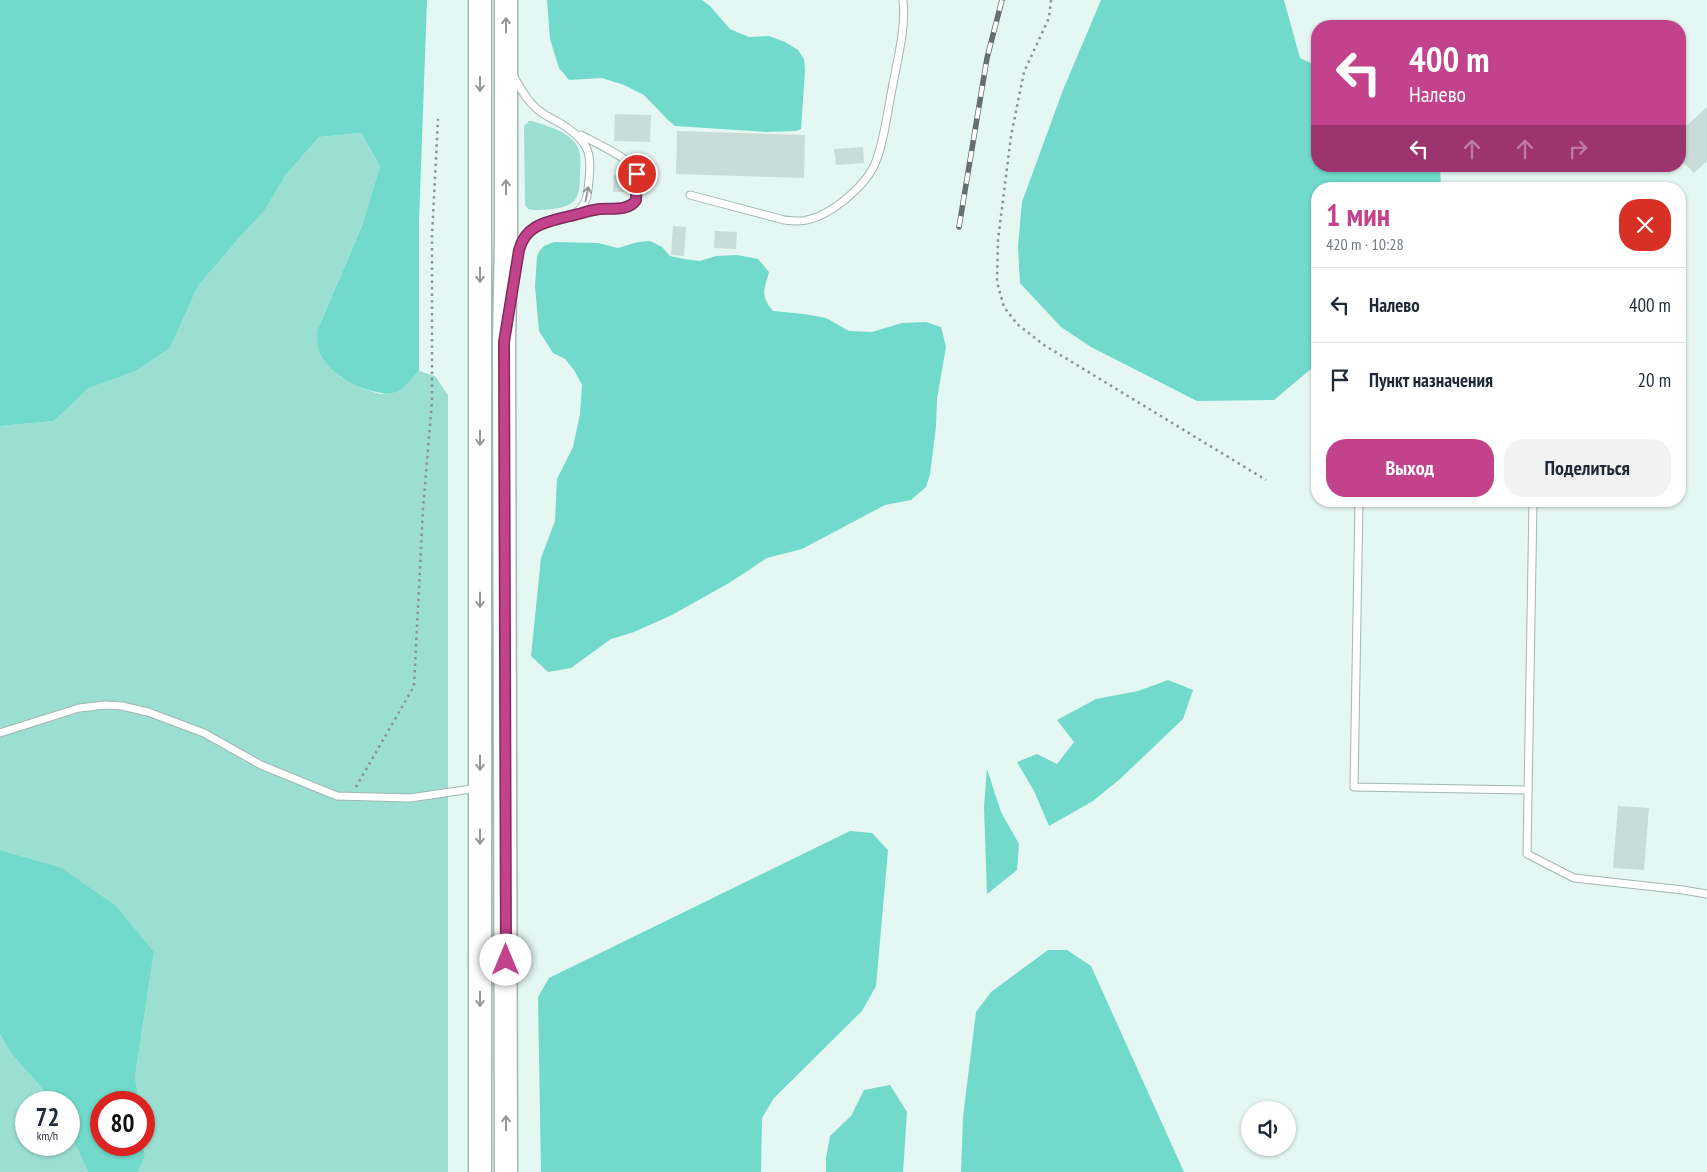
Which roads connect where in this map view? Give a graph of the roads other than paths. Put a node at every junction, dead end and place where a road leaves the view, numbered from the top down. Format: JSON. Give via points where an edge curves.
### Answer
{"nodes":[{"id":1,"x":480,"y":0,"type":"edge"},
{"id":2,"x":506,"y":0,"type":"edge"},
{"id":3,"x":904,"y":0,"type":"edge"},
{"id":4,"x":506,"y":64,"type":"junction"},
{"id":5,"x":575,"y":132,"type":"junction"},
{"id":6,"x":690,"y":195,"type":"dead end"},
{"id":7,"x":572,"y":216,"type":"junction"},
{"id":8,"x":515,"y":277,"type":"dead end"},
{"id":9,"x":513,"y":286,"type":"dead end"},
{"id":10,"x":504,"y":342,"type":"junction"},
{"id":11,"x":1359,"y":507,"type":"edge"},
{"id":12,"x":1533,"y":507,"type":"edge"},
{"id":13,"x":0,"y":733,"type":"edge"},
{"id":14,"x":480,"y":788,"type":"junction"},
{"id":15,"x":1528,"y":790,"type":"junction"},
{"id":16,"x":1707,"y":894,"type":"edge"},
{"id":17,"x":480,"y":1172,"type":"edge"},
{"id":18,"x":506,"y":1172,"type":"edge"}],
"edges":[{"from":1,"to":14,"type":"highway","one_way":true},
{"from":4,"to":2,"type":"highway","one_way":true},
{"from":3,"to":6,"type":"lane","via":[[900,46],[879,153],[868,176],[855,191],[832,210],[797,221]]},
{"from":4,"to":5,"type":"lane","via":[[535,107]]},
{"from":10,"to":4,"type":"highway","one_way":true},
{"from":7,"to":5,"type":"lane","one_way":true,"via":[[587,199],[590,164],[590,154]]},
{"from":5,"to":7,"type":"lane","via":[[623,159],[637,174],[636,200],[630,207],[592,210]]},
{"from":7,"to":8,"type":"lane","via":[[542,223],[530,230],[520,245]]},
{"from":9,"to":10,"type":"lane"},
{"from":18,"to":10,"type":"highway","one_way":true},
{"from":11,"to":15,"type":"lane","via":[[1354,787]]},
{"from":12,"to":15,"type":"lane"},
{"from":13,"to":14,"type":"lane","via":[[78,708],[122,706],[204,733],[261,765],[337,796],[410,798]]},
{"from":14,"to":17,"type":"highway","one_way":true},
{"from":15,"to":16,"type":"lane","via":[[1527,854],[1574,878]]}]}
